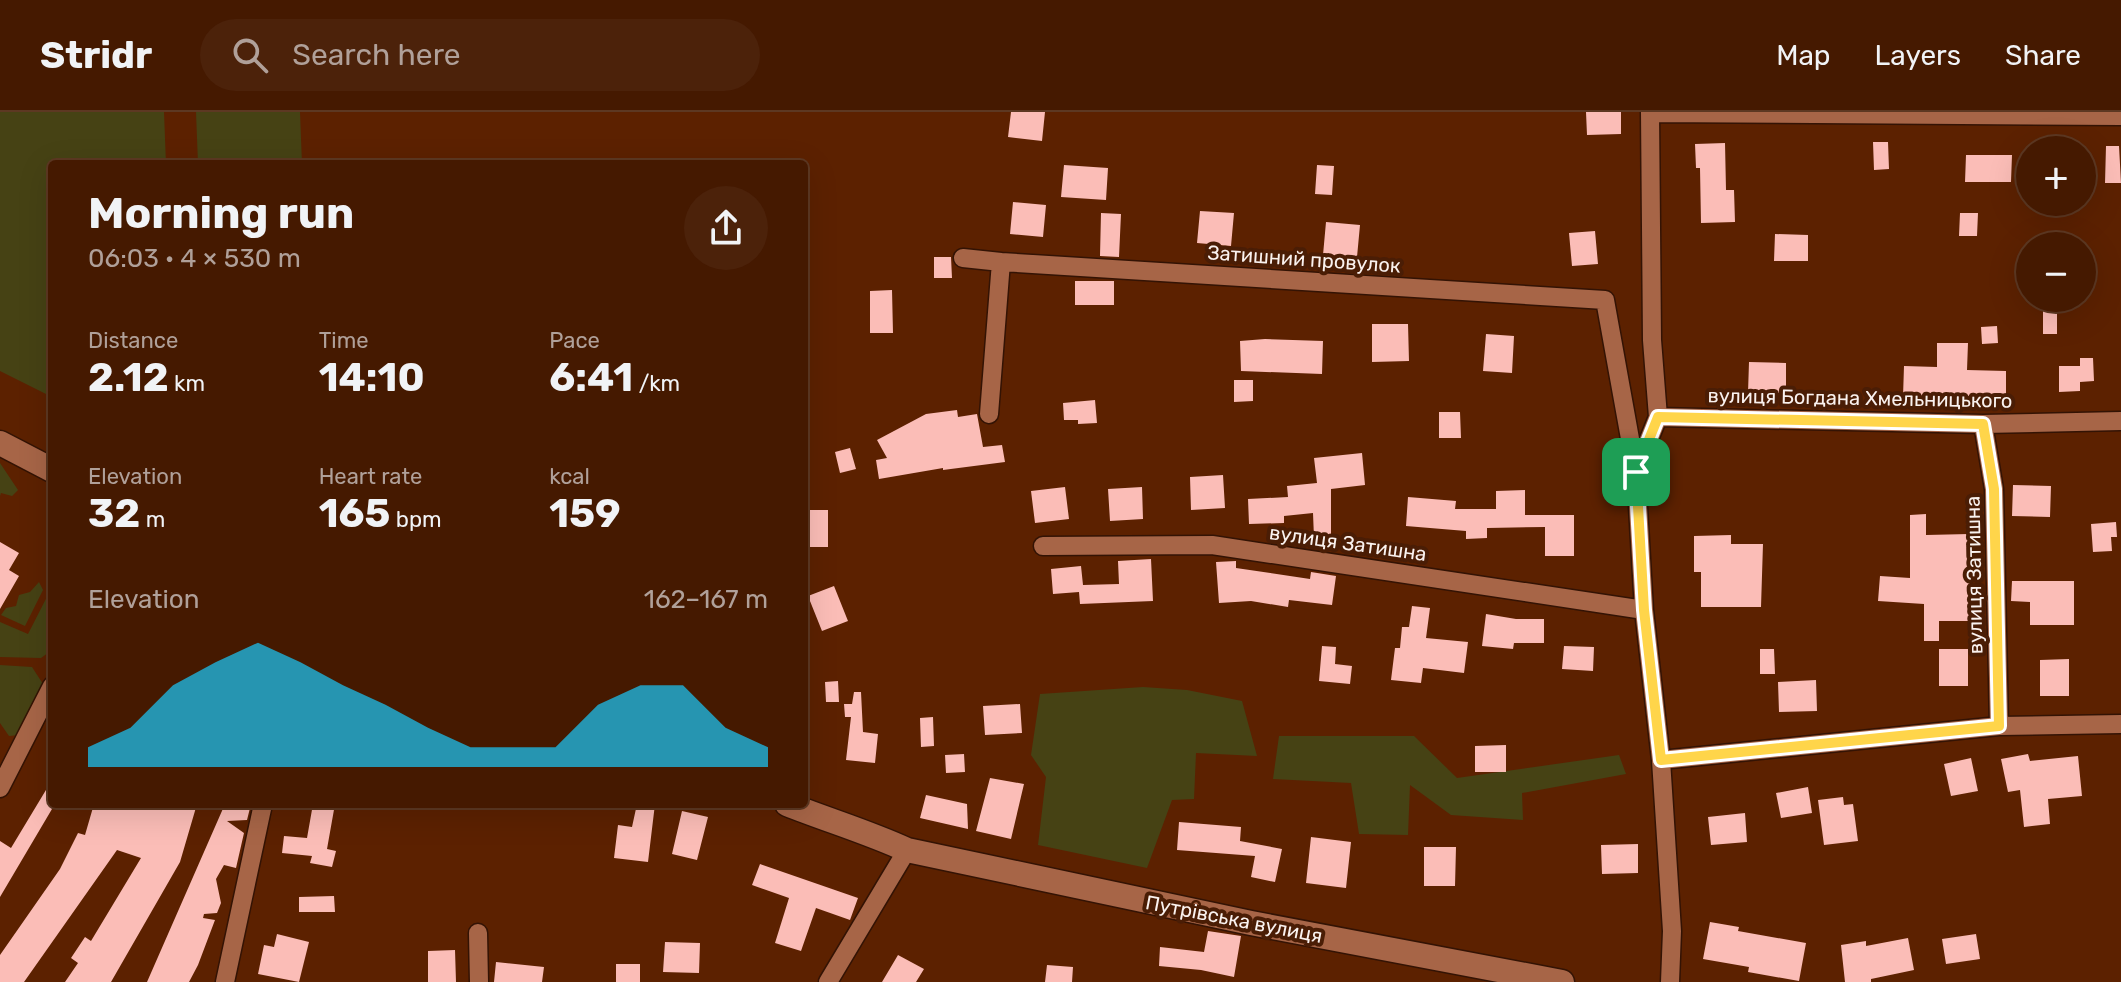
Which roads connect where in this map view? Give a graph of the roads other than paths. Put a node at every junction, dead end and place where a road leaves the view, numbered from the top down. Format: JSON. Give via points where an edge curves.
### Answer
{"nodes":[{"id":1,"x":1650,"y":112,"type":"edge"},
{"id":2,"x":2121,"y":116,"type":"edge"},
{"id":3,"x":963,"y":258,"type":"dead end"},
{"id":4,"x":1001,"y":262,"type":"junction"},
{"id":5,"x":989,"y":414,"type":"dead end"},
{"id":6,"x":1658,"y":417,"type":"junction"},
{"id":7,"x":2121,"y":421,"type":"edge"},
{"id":8,"x":1983,"y":424,"type":"junction"},
{"id":9,"x":0,"y":443,"type":"edge"},
{"id":10,"x":48,"y":468,"type":"edge"},
{"id":11,"x":1636,"y":472,"type":"junction"},
{"id":12,"x":1043,"y":546,"type":"dead end"},
{"id":13,"x":1644,"y":610,"type":"junction"},
{"id":14,"x":48,"y":694,"type":"edge"},
{"id":15,"x":2121,"y":724,"type":"edge"},
{"id":16,"x":1999,"y":726,"type":"junction"},
{"id":17,"x":1661,"y":760,"type":"junction"},
{"id":18,"x":0,"y":788,"type":"edge"},
{"id":19,"x":262,"y":808,"type":"edge"},
{"id":20,"x":797,"y":808,"type":"edge"},
{"id":21,"x":907,"y":850,"type":"junction"},
{"id":22,"x":478,"y":933,"type":"dead end"},
{"id":23,"x":225,"y":982,"type":"edge"},
{"id":24,"x":479,"y":982,"type":"edge"},
{"id":25,"x":828,"y":982,"type":"edge"},
{"id":26,"x":1562,"y":982,"type":"edge"},
{"id":27,"x":1670,"y":982,"type":"edge"}],
"edges":[{"from":1,"to":2,"type":"street"},
{"from":1,"to":6,"type":"street"},
{"from":3,"to":4,"type":"street","name":"Затишний провулок"},
{"from":4,"to":5,"type":"street"},
{"from":4,"to":11,"type":"street","name":"Затишний провулок","via":[[1605,300]]},
{"from":6,"to":8,"type":"street","name":"вулиця Богдана Хмельницького"},
{"from":6,"to":11,"type":"street"},
{"from":7,"to":8,"type":"street","name":"вулиця Богдана Хмельницького"},
{"from":8,"to":16,"type":"street","name":"вулиця Затишна","via":[[1994,489]]},
{"from":9,"to":10,"type":"main road"},
{"from":11,"to":13,"type":"street"},
{"from":12,"to":13,"type":"street","name":"вулиця Затишна","via":[[1212,545]]},
{"from":13,"to":17,"type":"street"},
{"from":14,"to":18,"type":"street"},
{"from":15,"to":16,"type":"street"},
{"from":16,"to":17,"type":"street"},
{"from":17,"to":27,"type":"street","via":[[1672,931]]},
{"from":19,"to":23,"type":"street"},
{"from":20,"to":21,"type":"main road","name":"Путрівська вулиця"},
{"from":21,"to":25,"type":"street"},
{"from":21,"to":26,"type":"main road","name":"Путрівська вулиця"},
{"from":22,"to":24,"type":"street"}]}
